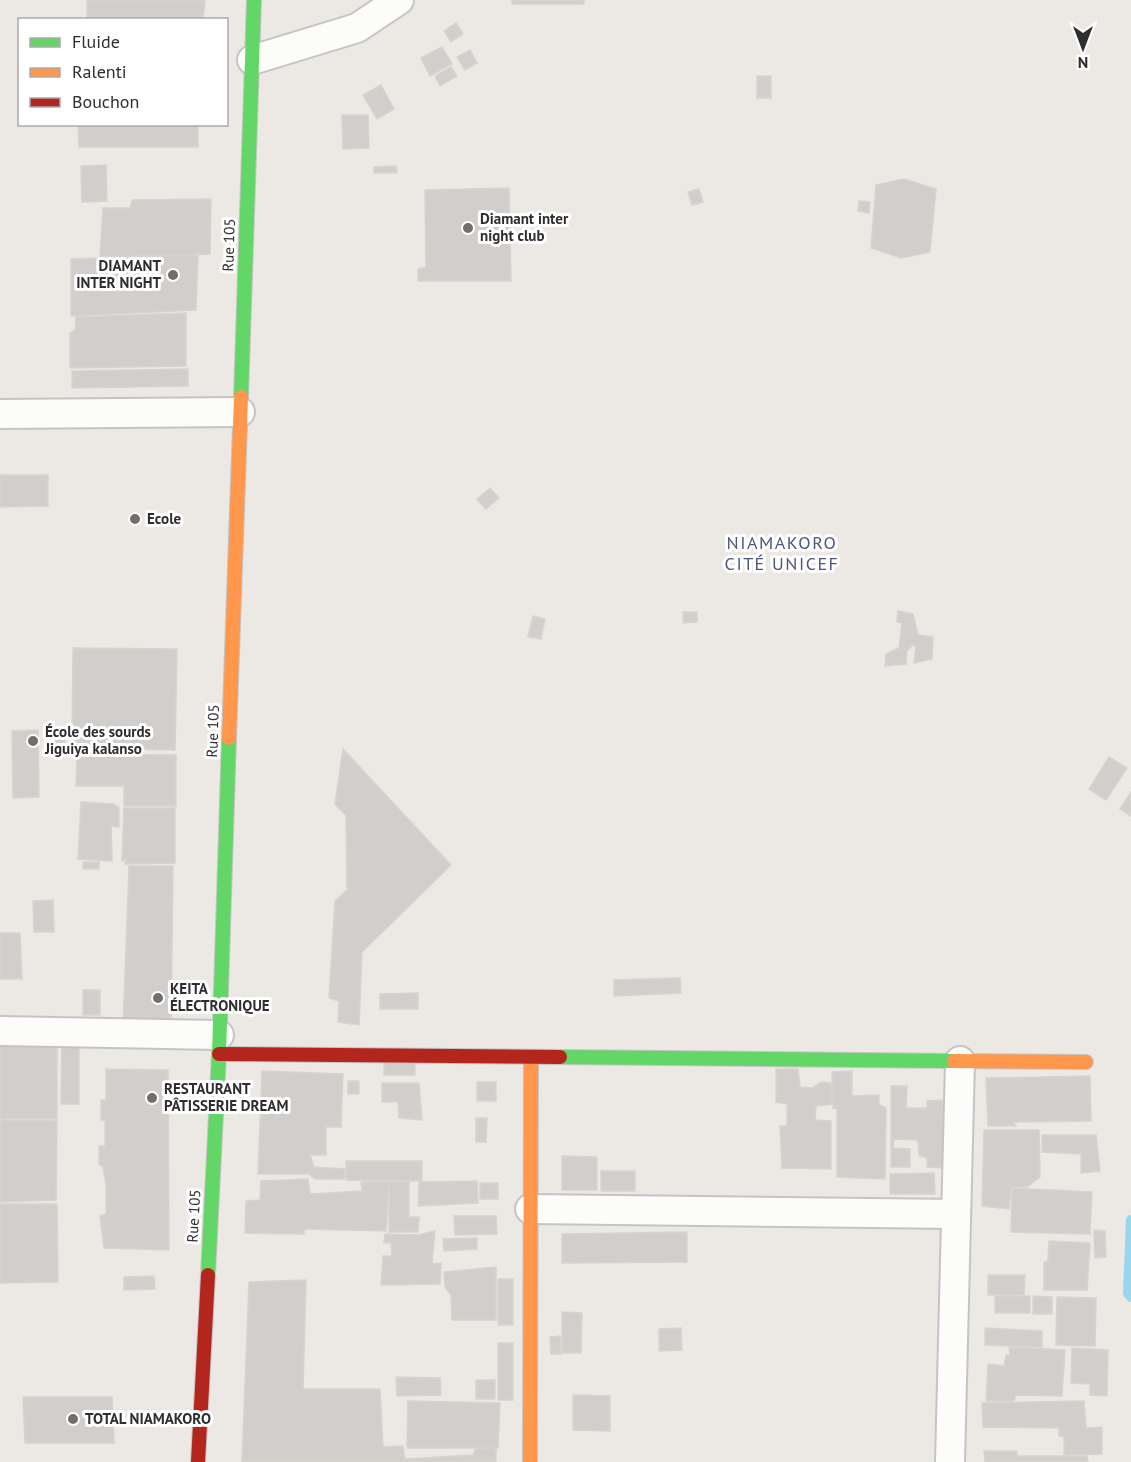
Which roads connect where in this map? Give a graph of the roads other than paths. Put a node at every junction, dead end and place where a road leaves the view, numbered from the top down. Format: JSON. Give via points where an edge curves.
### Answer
{"nodes":[{"id":1,"x":254,"y":0,"type":"edge"},
{"id":2,"x":399,"y":0,"type":"edge"},
{"id":3,"x":252,"y":60,"type":"junction"},
{"id":4,"x":240,"y":412,"type":"junction"},
{"id":5,"x":0,"y":414,"type":"edge"},
{"id":6,"x":0,"y":1031,"type":"edge"},
{"id":7,"x":219,"y":1044,"type":"junction"},
{"id":8,"x":531,"y":1057,"type":"junction"},
{"id":9,"x":960,"y":1061,"type":"junction"},
{"id":10,"x":1086,"y":1062,"type":"dead end"},
{"id":11,"x":530,"y":1209,"type":"junction"},
{"id":12,"x":956,"y":1214,"type":"junction"},
{"id":13,"x":198,"y":1462,"type":"edge"},
{"id":14,"x":530,"y":1462,"type":"edge"},
{"id":15,"x":950,"y":1462,"type":"edge"}],
"edges":[{"from":1,"to":3,"type":"street","name":"Rue 105"},
{"from":2,"to":3,"type":"street","via":[[357,28]]},
{"from":3,"to":4,"type":"street","name":"Rue 105"},
{"from":4,"to":5,"type":"street"},
{"from":4,"to":7,"type":"street","name":"Rue 105"},
{"from":6,"to":7,"type":"street"},
{"from":7,"to":8,"type":"street"},
{"from":7,"to":13,"type":"street","name":"Rue 105"},
{"from":8,"to":9,"type":"street"},
{"from":8,"to":11,"type":"street"},
{"from":9,"to":10,"type":"street"},
{"from":9,"to":12,"type":"street"},
{"from":11,"to":12,"type":"street"},
{"from":11,"to":14,"type":"street"},
{"from":12,"to":15,"type":"street"}]}
